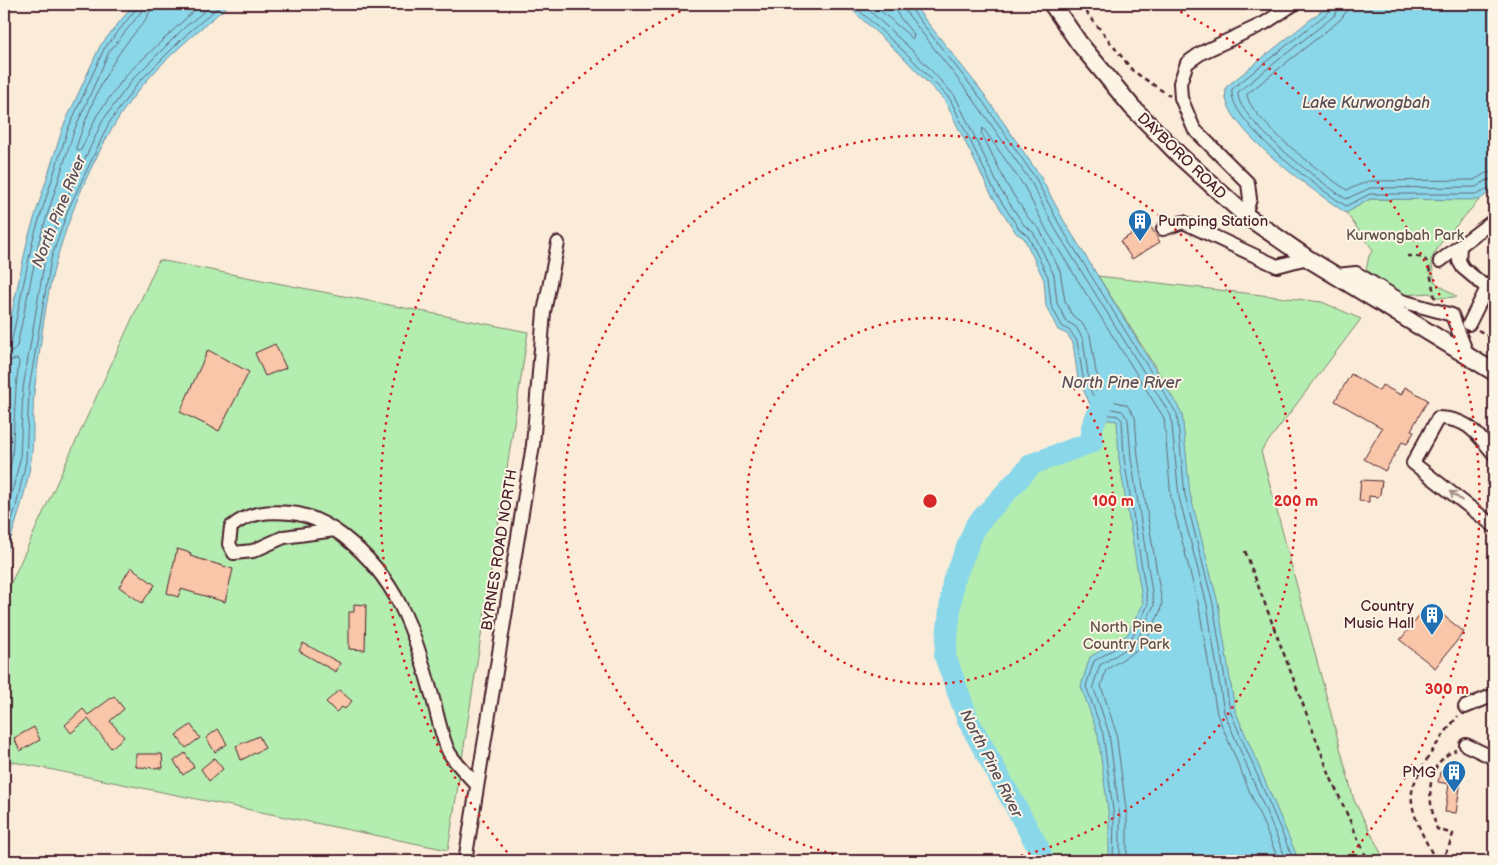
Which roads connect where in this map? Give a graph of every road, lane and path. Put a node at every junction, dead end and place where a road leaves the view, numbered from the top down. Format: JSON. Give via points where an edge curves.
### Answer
{"nodes":[{"id":1,"x":1052,"y":4,"type":"edge"},
{"id":2,"x":1080,"y":4,"type":"edge"},
{"id":3,"x":1294,"y":4,"type":"edge"},
{"id":4,"x":1181,"y":98,"type":"junction"},
{"id":5,"x":1245,"y":215,"type":"junction"},
{"id":6,"x":1494,"y":220,"type":"edge"},
{"id":7,"x":1163,"y":229,"type":"dead end"},
{"id":8,"x":558,"y":243,"type":"dead end"},
{"id":9,"x":1460,"y":246,"type":"junction"},
{"id":10,"x":1407,"y":256,"type":"dead end"},
{"id":11,"x":1307,"y":258,"type":"junction"},
{"id":12,"x":1440,"y":261,"type":"dead end"},
{"id":13,"x":1336,"y":276,"type":"junction"},
{"id":14,"x":1491,"y":284,"type":"edge"},
{"id":15,"x":1433,"y":310,"type":"junction"},
{"id":16,"x":1468,"y":324,"type":"joint"},
{"id":17,"x":1494,"y":339,"type":"edge"},
{"id":18,"x":1468,"y":356,"type":"junction"},
{"id":19,"x":1494,"y":372,"type":"edge"},
{"id":20,"x":1494,"y":454,"type":"edge"},
{"id":21,"x":1494,"y":526,"type":"edge"},
{"id":22,"x":335,"y":530,"type":"junction"},
{"id":23,"x":1245,"y":551,"type":"dead end"},
{"id":24,"x":1494,"y":695,"type":"edge"},
{"id":25,"x":1465,"y":707,"type":"joint"},
{"id":26,"x":1466,"y":746,"type":"joint"},
{"id":27,"x":1494,"y":758,"type":"edge"},
{"id":28,"x":477,"y":786,"type":"junction"},
{"id":29,"x":465,"y":861,"type":"edge"},
{"id":30,"x":1368,"y":861,"type":"edge"},
{"id":31,"x":1437,"y":861,"type":"edge"}],
"edges":[{"from":1,"to":5,"type":"main road","name":"DAYBORO ROAD","via":[[1079,43],[1132,107]]},
{"from":2,"to":4,"type":"path","via":[[1133,71],[1168,95]]},
{"from":3,"to":4,"type":"street","via":[[1265,23],[1201,53],[1187,63],[1180,83]]},
{"from":4,"to":5,"type":"street","via":[[1194,129],[1248,183],[1250,199]]},
{"from":5,"to":11,"type":"main road","name":"DAYBORO ROAD"},
{"from":6,"to":9,"type":"street"},
{"from":7,"to":11,"type":"street","via":[[1183,222],[1277,266]]},
{"from":8,"to":28,"type":"street","name":"BYRNES ROAD NORTH","via":[[544,312],[533,445]]},
{"from":9,"to":12,"type":"street"},
{"from":9,"to":14,"type":"street","via":[[1458,261]]},
{"from":10,"to":15,"type":"path","via":[[1425,259],[1428,264],[1436,296]]},
{"from":11,"to":13,"type":"main road","name":"DAYBORO ROAD"},
{"from":13,"to":15,"type":"street","via":[[1356,273],[1402,301]]},
{"from":13,"to":18,"type":"main road","name":"DAYBORO ROAD"},
{"from":14,"to":16,"type":"street"},
{"from":15,"to":18,"type":"street","via":[[1452,315]]},
{"from":16,"to":17,"type":"path"},
{"from":18,"to":19,"type":"main road","name":"DAYBORO ROAD"},
{"from":21,"to":20,"type":"street","one_way":true,"via":[[1413,463],[1438,418],[1456,419],[1474,430]]},
{"from":22,"to":22,"type":"street","via":[[306,514],[277,512],[244,516],[231,527],[229,544],[234,553],[253,551],[284,537]]},
{"from":22,"to":28,"type":"street","via":[[358,548],[383,575],[401,603],[417,642],[449,753]]},
{"from":23,"to":30,"type":"path","via":[[1330,776]]},
{"from":24,"to":25,"type":"street"},
{"from":25,"to":31,"type":"path","via":[[1429,755],[1412,792],[1417,821]]},
{"from":26,"to":27,"type":"street"},
{"from":26,"to":31,"type":"path","via":[[1445,754],[1433,772],[1429,794],[1437,829],[1454,834],[1448,849]]},
{"from":28,"to":29,"type":"street","name":"BYRNES ROAD NORTH"}]}
